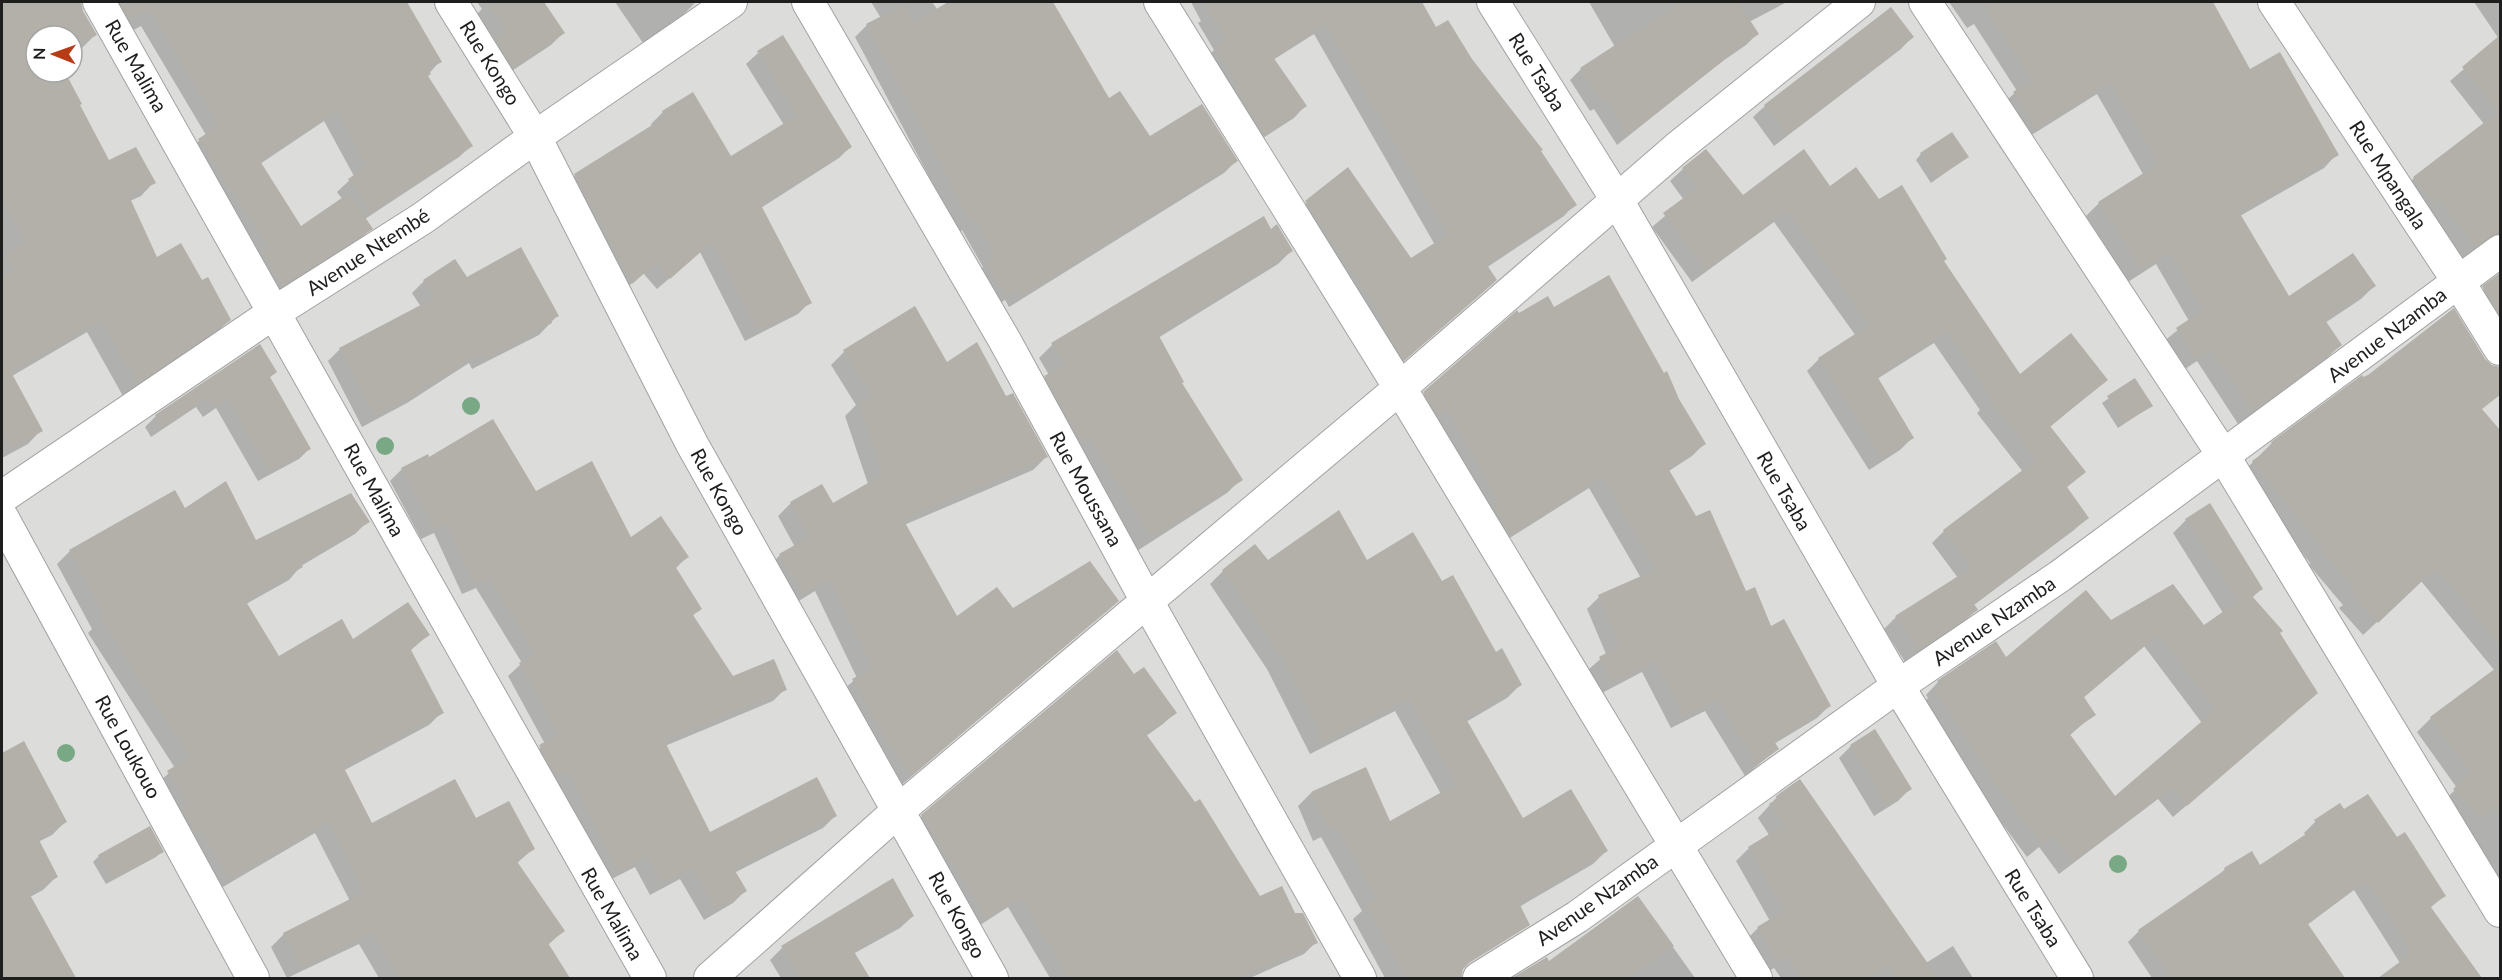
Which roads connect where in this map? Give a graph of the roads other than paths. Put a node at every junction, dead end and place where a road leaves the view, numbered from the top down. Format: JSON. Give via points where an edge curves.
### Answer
{"nodes":[{"id":1,"x":99,"y":2,"type":"edge"},
{"id":2,"x":452,"y":2,"type":"edge"},
{"id":3,"x":731,"y":2,"type":"edge"},
{"id":4,"x":808,"y":2,"type":"edge"},
{"id":5,"x":1160,"y":2,"type":"edge"},
{"id":6,"x":1493,"y":2,"type":"edge"},
{"id":7,"x":1859,"y":2,"type":"edge"},
{"id":8,"x":1925,"y":2,"type":"edge"},
{"id":9,"x":2274,"y":2,"type":"edge"},
{"id":10,"x":535,"y":137,"type":"junction"},
{"id":11,"x":1617,"y":200,"type":"junction"},
{"id":12,"x":2500,"y":251,"type":"edge"},
{"id":13,"x":2458,"y":281,"type":"junction"},
{"id":14,"x":275,"y":312,"type":"junction"},
{"id":15,"x":2500,"y":349,"type":"edge"},
{"id":16,"x":1400,"y":388,"type":"junction"},
{"id":17,"x":2223,"y":455,"type":"junction"},
{"id":18,"x":2,"y":497,"type":"edge"},
{"id":19,"x":2,"y":517,"type":"edge"},
{"id":20,"x":1148,"y":603,"type":"junction"},
{"id":21,"x":1898,"y":686,"type":"junction"},
{"id":22,"x":898,"y":811,"type":"junction"},
{"id":23,"x":1677,"y":845,"type":"junction"},
{"id":24,"x":2500,"y":911,"type":"edge"},
{"id":25,"x":253,"y":978,"type":"edge"},
{"id":26,"x":650,"y":978,"type":"edge"},
{"id":27,"x":710,"y":978,"type":"edge"},
{"id":28,"x":992,"y":978,"type":"edge"},
{"id":29,"x":1360,"y":978,"type":"edge"},
{"id":30,"x":1479,"y":978,"type":"edge"},
{"id":31,"x":1756,"y":978,"type":"edge"},
{"id":32,"x":2077,"y":978,"type":"edge"}],
"edges":[{"from":1,"to":14,"type":"street","name":"Rue Malima"},
{"from":2,"to":10,"type":"street","name":"Rue Kongo"},
{"from":3,"to":10,"type":"street","name":"Avenue Ntembé"},
{"from":4,"to":20,"type":"street","name":"Rue Moussana","via":[[999,330]]},
{"from":5,"to":16,"type":"street"},
{"from":6,"to":11,"type":"street","name":"Rue Tsaba"},
{"from":7,"to":11,"type":"street"},
{"from":8,"to":17,"type":"street"},
{"from":9,"to":13,"type":"street","name":"Rue Mpangala"},
{"from":10,"to":14,"type":"street","name":"Avenue Ntembé","via":[[423,218]]},
{"from":10,"to":22,"type":"street","name":"Rue Kongo","via":[[692,444]]},
{"from":11,"to":16,"type":"street"},
{"from":11,"to":21,"type":"street","name":"Rue Tsaba"},
{"from":12,"to":13,"type":"street","name":"Avenue Nzamba"},
{"from":13,"to":15,"type":"street","name":"Rue Mpangala"},
{"from":13,"to":17,"type":"street","name":"Avenue Nzamba"},
{"from":14,"to":18,"type":"street","name":"Avenue Ntembé"},
{"from":14,"to":26,"type":"street","name":"Rue Malima","via":[[480,683]]},
{"from":16,"to":20,"type":"street"},
{"from":16,"to":23,"type":"street"},
{"from":17,"to":21,"type":"street","name":"Avenue Nzamba","via":[[2060,576]]},
{"from":17,"to":24,"type":"street"},
{"from":19,"to":25,"type":"street","name":"Rue Loukouo"},
{"from":20,"to":22,"type":"street"},
{"from":20,"to":29,"type":"street","name":"Rue Moussana"},
{"from":21,"to":23,"type":"street","name":"Avenue Nzamba"},
{"from":21,"to":32,"type":"street","name":"Rue Tsaba"},
{"from":22,"to":27,"type":"street"},
{"from":22,"to":28,"type":"street","name":"Rue Kongo"},
{"from":23,"to":30,"type":"street","name":"Avenue Nzamba","via":[[1576,917]]},
{"from":23,"to":31,"type":"street"}]}
